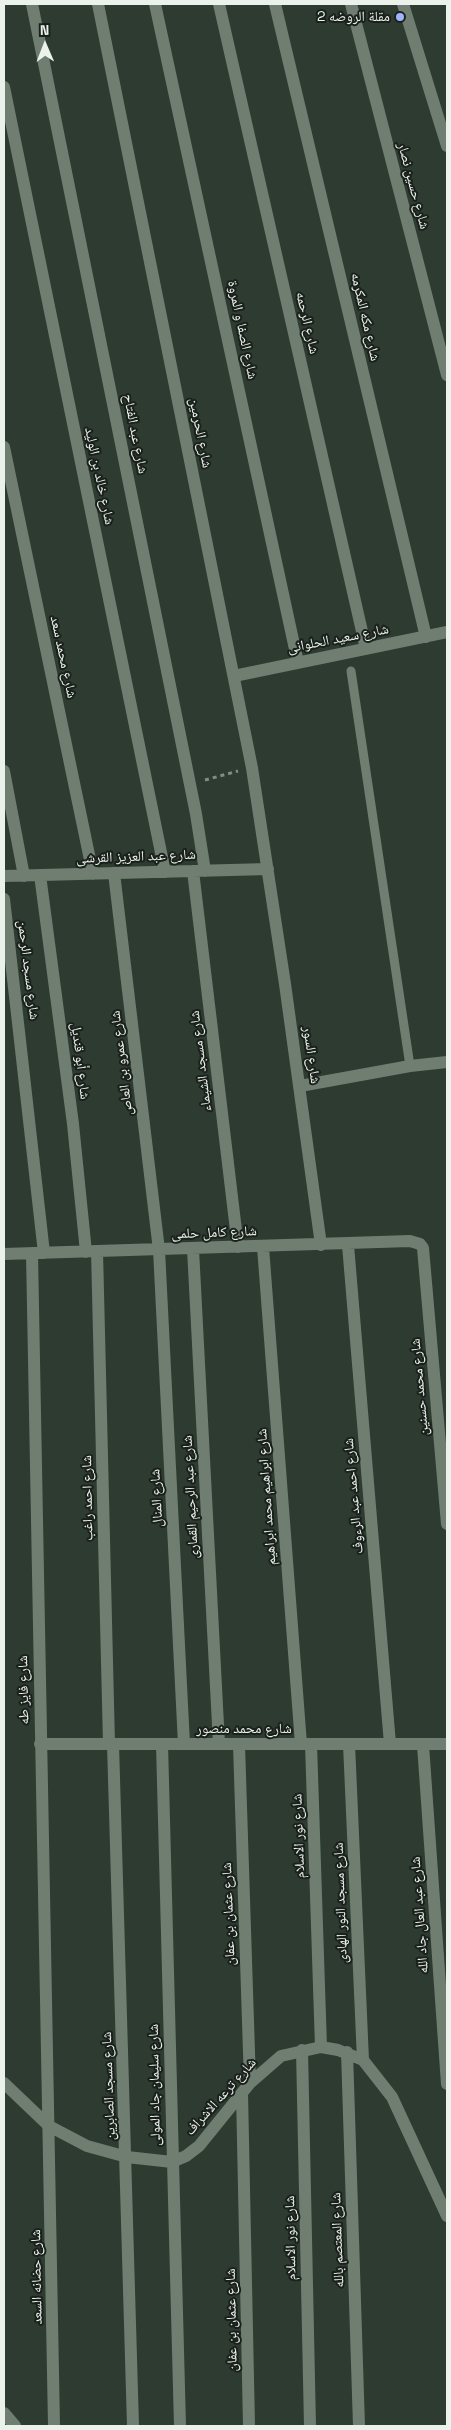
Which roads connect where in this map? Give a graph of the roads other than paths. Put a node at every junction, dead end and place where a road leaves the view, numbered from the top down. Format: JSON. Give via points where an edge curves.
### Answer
{"nodes":[{"id":1,"x":32,"y":4,"type":"edge"},
{"id":2,"x":98,"y":4,"type":"edge"},
{"id":3,"x":155,"y":4,"type":"edge"},
{"id":4,"x":219,"y":4,"type":"edge"},
{"id":5,"x":275,"y":4,"type":"edge"},
{"id":6,"x":351,"y":4,"type":"edge"},
{"id":7,"x":403,"y":4,"type":"edge"},
{"id":8,"x":4,"y":87,"type":"edge"},
{"id":9,"x":447,"y":146,"type":"edge"},
{"id":10,"x":447,"y":375,"type":"edge"},
{"id":11,"x":4,"y":447,"type":"edge"},
{"id":12,"x":447,"y":632,"type":"edge"},
{"id":13,"x":426,"y":637,"type":"junction"},
{"id":14,"x":366,"y":649,"type":"junction"},
{"id":15,"x":298,"y":663,"type":"junction"},
{"id":16,"x":350,"y":671,"type":"dead end"},
{"id":17,"x":234,"y":676,"type":"junction"},
{"id":18,"x":4,"y":771,"type":"edge"},
{"id":19,"x":268,"y":869,"type":"junction"},
{"id":20,"x":199,"y":871,"type":"junction"},
{"id":21,"x":165,"y":872,"type":"junction"},
{"id":22,"x":114,"y":873,"type":"junction"},
{"id":23,"x":93,"y":874,"type":"junction"},
{"id":24,"x":40,"y":875,"type":"junction"},
{"id":25,"x":4,"y":876,"type":"edge"},
{"id":26,"x":24,"y":876,"type":"junction"},
{"id":27,"x":4,"y":899,"type":"edge"},
{"id":28,"x":447,"y":1062,"type":"edge"},
{"id":29,"x":410,"y":1066,"type":"junction"},
{"id":30,"x":300,"y":1086,"type":"junction"},
{"id":31,"x":321,"y":1245,"type":"junction"},
{"id":32,"x":348,"y":1245,"type":"junction"},
{"id":33,"x":263,"y":1247,"type":"junction"},
{"id":34,"x":238,"y":1248,"type":"junction"},
{"id":35,"x":423,"y":1248,"type":"joint"},
{"id":36,"x":193,"y":1249,"type":"junction"},
{"id":37,"x":159,"y":1250,"type":"junction"},
{"id":38,"x":92,"y":1252,"type":"junction"},
{"id":39,"x":38,"y":1253,"type":"junction"},
{"id":40,"x":4,"y":1254,"type":"edge"},
{"id":41,"x":447,"y":1524,"type":"edge"},
{"id":42,"x":40,"y":1744,"type":"junction"},
{"id":43,"x":111,"y":1744,"type":"junction"},
{"id":44,"x":162,"y":1744,"type":"junction"},
{"id":45,"x":184,"y":1744,"type":"junction"},
{"id":46,"x":219,"y":1744,"type":"junction"},
{"id":47,"x":306,"y":1744,"type":"junction"},
{"id":48,"x":349,"y":1744,"type":"junction"},
{"id":49,"x":390,"y":1744,"type":"junction"},
{"id":50,"x":447,"y":1744,"type":"edge"},
{"id":51,"x":239,"y":1745,"type":"junction"},
{"id":52,"x":423,"y":1745,"type":"junction"},
{"id":53,"x":320,"y":2047,"type":"junction"},
{"id":54,"x":302,"y":2050,"type":"junction"},
{"id":55,"x":347,"y":2052,"type":"junction"},
{"id":56,"x":363,"y":2060,"type":"junction"},
{"id":57,"x":250,"y":2082,"type":"junction"},
{"id":58,"x":4,"y":2083,"type":"edge"},
{"id":59,"x":447,"y":2084,"type":"edge"},
{"id":60,"x":242,"y":2093,"type":"junction"},
{"id":61,"x":49,"y":2126,"type":"junction"},
{"id":62,"x":127,"y":2157,"type":"junction"},
{"id":63,"x":172,"y":2162,"type":"junction"},
{"id":64,"x":447,"y":2216,"type":"edge"},
{"id":65,"x":4,"y":2413,"type":"edge"},
{"id":66,"x":15,"y":2426,"type":"edge"},
{"id":67,"x":54,"y":2426,"type":"edge"},
{"id":68,"x":133,"y":2426,"type":"edge"},
{"id":69,"x":180,"y":2426,"type":"edge"},
{"id":70,"x":249,"y":2426,"type":"edge"},
{"id":71,"x":310,"y":2426,"type":"edge"},
{"id":72,"x":360,"y":2426,"type":"edge"}],
"edges":[{"from":1,"to":20,"type":"street","name":"شارع عبد الفتاح","via":[[190,784]]},
{"from":2,"to":17,"type":"street","name":"شارع الحرمين"},
{"from":3,"to":15,"type":"street","name":"شارع الصفا و المروة"},
{"from":4,"to":14,"type":"street","name":"شارع الرحمه"},
{"from":5,"to":13,"type":"street","name":"شارع مكه المكرمه"},
{"from":6,"to":10,"type":"street","name":"شارع حسين نصار"},
{"from":7,"to":9,"type":"street"},
{"from":8,"to":21,"type":"street","name":"شارع خالد بن الوليد"},
{"from":11,"to":23,"type":"street","name":"شارع محمد سعد"},
{"from":12,"to":13,"type":"street","name":"شارع سعيد الحلوانى"},
{"from":13,"to":14,"type":"street","name":"شارع سعيد الحلوانى"},
{"from":14,"to":15,"type":"street","name":"شارع سعيد الحلوانى"},
{"from":15,"to":17,"type":"street","name":"شارع سعيد الحلوانى"},
{"from":16,"to":29,"type":"lane"},
{"from":17,"to":19,"type":"street","name":"شارع الحرمين"},
{"from":18,"to":26,"type":"street"},
{"from":19,"to":20,"type":"street","name":"شارع عبد العزيز القرشى"},
{"from":19,"to":30,"type":"street","name":"شارع السور"},
{"from":20,"to":21,"type":"street","name":"شارع عبد العزيز القرشى"},
{"from":20,"to":34,"type":"street","name":"شارع مسجد الشيماء"},
{"from":21,"to":22,"type":"street","name":"شارع عبد العزيز القرشى"},
{"from":22,"to":23,"type":"street","name":"شارع عبد العزيز القرشى"},
{"from":22,"to":37,"type":"street","name":"شارع عمرو بن العاص"},
{"from":23,"to":24,"type":"street","name":"شارع عبد العزيز القرشى"},
{"from":24,"to":26,"type":"street","name":"شارع عبد العزيز القرشى"},
{"from":24,"to":38,"type":"street","name":"شارع أبو قنديل"},
{"from":25,"to":26,"type":"street","name":"شارع عبد العزيز القرشى"},
{"from":27,"to":39,"type":"street","name":"شارع مسجد الرحمن"},
{"from":28,"to":29,"type":"street"},
{"from":29,"to":30,"type":"street"},
{"from":30,"to":31,"type":"street","name":"شارع السور"},
{"from":31,"to":32,"type":"street","name":"شارع كامل حلمى"},
{"from":31,"to":33,"type":"street","name":"شارع كامل حلمى"},
{"from":32,"to":35,"type":"street","name":"شارع كامل حلمى","via":[[410,1241]]},
{"from":32,"to":49,"type":"street","name":"شارع احمد عبد الرءوف"},
{"from":33,"to":34,"type":"street","name":"شارع كامل حلمى"},
{"from":33,"to":47,"type":"street","name":"شارع ابراهيم محمد ابراهيم"},
{"from":34,"to":36,"type":"street","name":"شارع كامل حلمى"},
{"from":35,"to":41,"type":"street","name":"شارع محمد حسنين"},
{"from":36,"to":37,"type":"street","name":"شارع كامل حلمى"},
{"from":36,"to":46,"type":"street","name":"شارع عبد الرحيم القمارى"},
{"from":37,"to":38,"type":"street","name":"شارع كامل حلمى"},
{"from":37,"to":45,"type":"street","name":"شارع المنال"},
{"from":38,"to":39,"type":"street","name":"شارع كامل حلمى"},
{"from":38,"to":43,"type":"street","name":"شارع احمد راغب"},
{"from":39,"to":40,"type":"street","name":"شارع كامل حلمى"},
{"from":39,"to":42,"type":"street","name":"شارع فايز طه"},
{"from":42,"to":43,"type":"street","name":"شارع محمد منصور"},
{"from":42,"to":61,"type":"street","name":"شارع فايز طه"},
{"from":43,"to":44,"type":"street","name":"شارع محمد منصور"},
{"from":43,"to":62,"type":"street","name":"شارع مسجد الصابرين"},
{"from":44,"to":45,"type":"street","name":"شارع محمد منصور"},
{"from":44,"to":63,"type":"street","name":"شارع سليمان جاد المولى"},
{"from":45,"to":46,"type":"street","name":"شارع محمد منصور"},
{"from":46,"to":51,"type":"street","name":"شارع محمد منصور"},
{"from":47,"to":48,"type":"street","name":"شارع محمد منصور"},
{"from":47,"to":51,"type":"street","name":"شارع محمد منصور"},
{"from":47,"to":53,"type":"street","name":"شارع نور الاسلام"},
{"from":48,"to":49,"type":"street","name":"شارع محمد منصور"},
{"from":48,"to":56,"type":"street","name":"شارع مسجد النور الهادى"},
{"from":49,"to":52,"type":"street","name":"شارع محمد منصور"},
{"from":50,"to":52,"type":"street","name":"شارع محمد منصور"},
{"from":51,"to":57,"type":"street","name":"شارع عثمان بن عفان"},
{"from":52,"to":59,"type":"street","name":"شارع عبد العال جاد الله"},
{"from":53,"to":54,"type":"street","name":"شارع ترعه الاشراف"},
{"from":53,"to":55,"type":"street","name":"شارع ترعه الاشراف"},
{"from":54,"to":57,"type":"street","name":"شارع ترعه الاشراف","via":[[281,2056]]},
{"from":54,"to":71,"type":"street","name":"شارع نور الاسلام"},
{"from":55,"to":56,"type":"street","name":"شارع ترعه الاشراف"},
{"from":55,"to":72,"type":"street","name":"شارع المعتصم بالله"},
{"from":56,"to":64,"type":"street","name":"شارع ترعه الاشراف","via":[[392,2097]]},
{"from":57,"to":60,"type":"street","name":"شارع ترعه الاشراف"},
{"from":58,"to":61,"type":"street"},
{"from":60,"to":63,"type":"street","name":"شارع ترعه الاشراف","via":[[199,2146]]},
{"from":60,"to":70,"type":"street","name":"شارع عثمان بن عفان"},
{"from":61,"to":62,"type":"street","via":[[86,2146]]},
{"from":61,"to":67,"type":"street","name":"شارع حضانه السعد"},
{"from":62,"to":63,"type":"street"},
{"from":62,"to":68,"type":"street","name":"شارع مسجد الصابرين"},
{"from":63,"to":69,"type":"street","name":"شارع سليمان جاد المولى"},
{"from":65,"to":66,"type":"street"}]}
